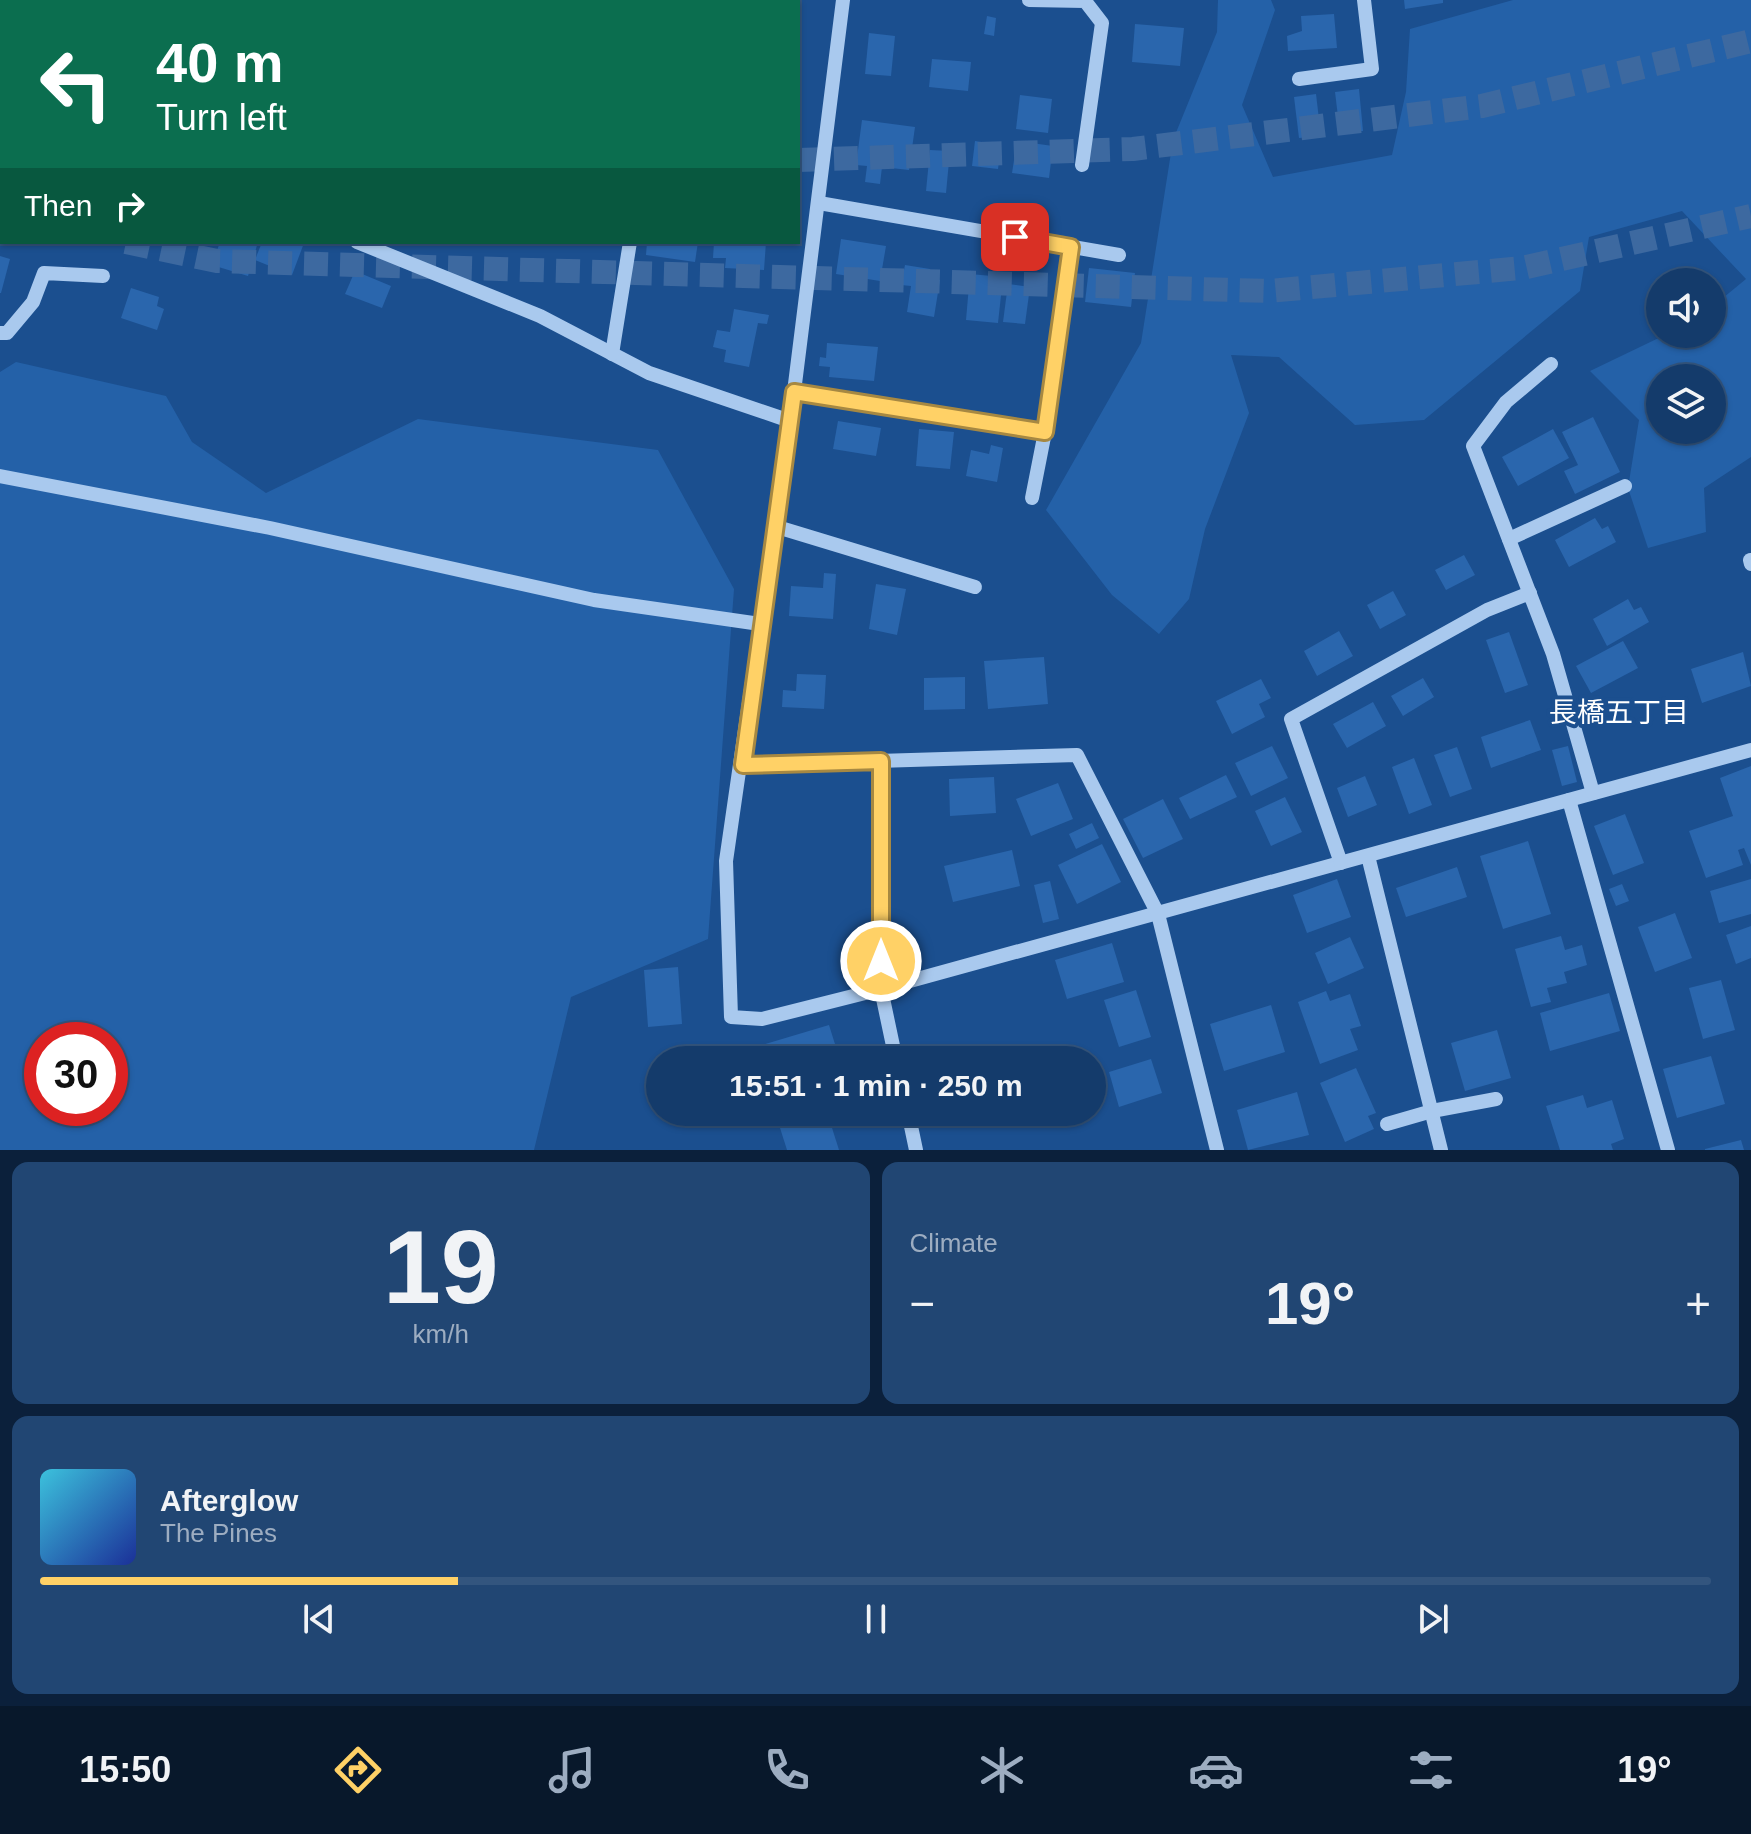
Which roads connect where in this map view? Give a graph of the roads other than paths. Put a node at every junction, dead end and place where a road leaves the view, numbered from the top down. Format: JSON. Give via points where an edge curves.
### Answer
{"nodes":[{"id":1,"x":843,"y":0,"type":"edge"},
{"id":2,"x":1029,"y":0,"type":"edge"},
{"id":3,"x":1364,"y":0,"type":"edge"},
{"id":4,"x":1299,"y":79,"type":"dead end"},
{"id":5,"x":1082,"y":165,"type":"dead end"},
{"id":6,"x":819,"y":203,"type":"junction"},
{"id":7,"x":362,"y":244,"type":"edge"},
{"id":8,"x":630,"y":244,"type":"edge"},
{"id":9,"x":1071,"y":247,"type":"junction"},
{"id":10,"x":1119,"y":255,"type":"dead end"},
{"id":11,"x":103,"y":276,"type":"dead end"},
{"id":12,"x":0,"y":333,"type":"edge"},
{"id":13,"x":612,"y":354,"type":"junction"},
{"id":14,"x":1551,"y":364,"type":"dead end"},
{"id":15,"x":794,"y":392,"type":"junction"},
{"id":16,"x":790,"y":421,"type":"junction"},
{"id":17,"x":1045,"y":432,"type":"junction"},
{"id":18,"x":0,"y":476,"type":"edge"},
{"id":19,"x":1625,"y":486,"type":"dead end"},
{"id":20,"x":1032,"y":498,"type":"dead end"},
{"id":21,"x":774,"y":526,"type":"junction"},
{"id":22,"x":1509,"y":539,"type":"junction"},
{"id":23,"x":975,"y":587,"type":"dead end"},
{"id":24,"x":1530,"y":593,"type":"junction"},
{"id":25,"x":760,"y":624,"type":"junction"},
{"id":26,"x":1751,"y":750,"type":"edge"},
{"id":27,"x":881,"y":761,"type":"junction"},
{"id":28,"x":743,"y":765,"type":"junction"},
{"id":29,"x":1593,"y":793,"type":"junction"},
{"id":30,"x":1569,"y":800,"type":"junction"},
{"id":31,"x":1368,"y":856,"type":"junction"},
{"id":32,"x":1341,"y":863,"type":"junction"},
{"id":33,"x":1158,"y":914,"type":"junction"},
{"id":34,"x":881,"y":989,"type":"junction"},
{"id":35,"x":893,"y":1046,"type":"edge"},
{"id":36,"x":1496,"y":1099,"type":"dead end"},
{"id":37,"x":1432,"y":1111,"type":"junction"},
{"id":38,"x":1387,"y":1124,"type":"dead end"},
{"id":39,"x":911,"y":1126,"type":"edge"},
{"id":40,"x":916,"y":1150,"type":"edge"},
{"id":41,"x":1217,"y":1150,"type":"edge"},
{"id":42,"x":1441,"y":1150,"type":"edge"},
{"id":43,"x":1668,"y":1150,"type":"edge"}],
"edges":[{"from":1,"to":6,"type":"street"},
{"from":2,"to":5,"type":"street","via":[[1085,1],[1102,23]]},
{"from":3,"to":4,"type":"street","via":[[1372,69]]},
{"from":6,"to":9,"type":"street"},
{"from":6,"to":15,"type":"street"},
{"from":7,"to":13,"type":"street","via":[[540,316]]},
{"from":8,"to":13,"type":"street"},
{"from":9,"to":10,"type":"street"},
{"from":9,"to":17,"type":"street"},
{"from":11,"to":12,"type":"street","via":[[44,273],[33,302],[7,333]]},
{"from":13,"to":16,"type":"street","via":[[649,373]]},
{"from":14,"to":22,"type":"street","via":[[1506,402],[1473,446]]},
{"from":15,"to":16,"type":"street"},
{"from":15,"to":17,"type":"street"},
{"from":16,"to":21,"type":"street"},
{"from":17,"to":20,"type":"street"},
{"from":18,"to":25,"type":"street","via":[[270,528],[594,600]]},
{"from":19,"to":22,"type":"street"},
{"from":21,"to":23,"type":"street"},
{"from":21,"to":25,"type":"street"},
{"from":22,"to":24,"type":"street"},
{"from":24,"to":29,"type":"street"},
{"from":24,"to":32,"type":"street","via":[[1487,610],[1291,719]]},
{"from":25,"to":28,"type":"street"},
{"from":26,"to":29,"type":"street"},
{"from":27,"to":28,"type":"street"},
{"from":27,"to":33,"type":"street","via":[[1077,755]]},
{"from":27,"to":34,"type":"street"},
{"from":28,"to":34,"type":"street","via":[[726,861],[731,1017],[762,1019]]},
{"from":29,"to":30,"type":"street"},
{"from":30,"to":31,"type":"street"},
{"from":30,"to":43,"type":"street"},
{"from":31,"to":32,"type":"street"},
{"from":31,"to":37,"type":"street"},
{"from":32,"to":33,"type":"street"},
{"from":33,"to":34,"type":"street"},
{"from":33,"to":41,"type":"street"},
{"from":34,"to":35,"type":"street"},
{"from":36,"to":37,"type":"street"},
{"from":37,"to":38,"type":"street"},
{"from":37,"to":42,"type":"street"},
{"from":39,"to":40,"type":"street"}]}
